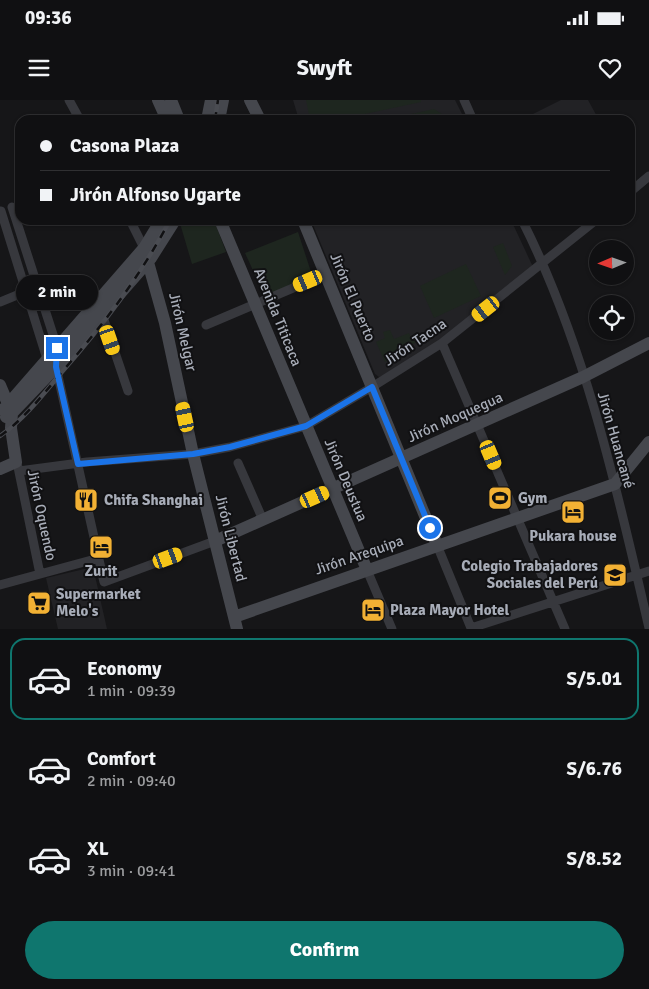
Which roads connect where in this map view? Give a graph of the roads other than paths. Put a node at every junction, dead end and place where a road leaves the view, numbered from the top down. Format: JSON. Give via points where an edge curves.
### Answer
{"nodes":[{"id":1,"x":69,"y":100,"type":"edge"},
{"id":2,"x":158,"y":100,"type":"edge"},
{"id":3,"x":171,"y":100,"type":"edge"},
{"id":4,"x":211,"y":100,"type":"edge"},
{"id":5,"x":223,"y":100,"type":"edge"},
{"id":6,"x":250,"y":100,"type":"edge"},
{"id":7,"x":464,"y":100,"type":"edge"},
{"id":8,"x":77,"y":115,"type":"edge"},
{"id":9,"x":165,"y":115,"type":"edge"},
{"id":10,"x":177,"y":115,"type":"edge"},
{"id":11,"x":208,"y":115,"type":"edge"},
{"id":12,"x":220,"y":115,"type":"edge"},
{"id":13,"x":258,"y":115,"type":"edge"},
{"id":14,"x":471,"y":115,"type":"edge"},
{"id":15,"x":649,"y":176,"type":"edge"},
{"id":16,"x":635,"y":188,"type":"edge"},
{"id":17,"x":15,"y":205,"type":"edge"},
{"id":18,"x":1,"y":211,"type":"edge"},
{"id":19,"x":22,"y":225,"type":"edge"},
{"id":20,"x":132,"y":225,"type":"edge"},
{"id":21,"x":158,"y":225,"type":"edge"},
{"id":22,"x":172,"y":225,"type":"edge"},
{"id":23,"x":222,"y":225,"type":"edge"},
{"id":24,"x":305,"y":225,"type":"edge"},
{"id":25,"x":524,"y":225,"type":"edge"},
{"id":26,"x":590,"y":225,"type":"edge"},
{"id":27,"x":144,"y":248,"type":"junction"},
{"id":28,"x":148,"y":261,"type":"junction"},
{"id":29,"x":544,"y":264,"type":"junction"},
{"id":30,"x":326,"y":274,"type":"junction"},
{"id":31,"x":27,"y":291,"type":"junction"},
{"id":32,"x":0,"y":302,"type":"edge"},
{"id":33,"x":98,"y":302,"type":"junction"},
{"id":34,"x":255,"y":304,"type":"junction"},
{"id":35,"x":102,"y":314,"type":"junction"},
{"id":36,"x":206,"y":325,"type":"dead end"},
{"id":37,"x":442,"y":343,"type":"junction"},
{"id":38,"x":649,"y":343,"type":"edge"},
{"id":39,"x":57,"y":348,"type":"junction"},
{"id":40,"x":52,"y":363,"type":"junction"},
{"id":41,"x":583,"y":377,"type":"junction"},
{"id":42,"x":0,"y":385,"type":"edge"},
{"id":43,"x":372,"y":387,"type":"junction"},
{"id":44,"x":128,"y":391,"type":"dead end"},
{"id":45,"x":6,"y":412,"type":"edge"},
{"id":46,"x":478,"y":424,"type":"junction"},
{"id":47,"x":306,"y":426,"type":"junction"},
{"id":48,"x":649,"y":442,"type":"edge"},
{"id":49,"x":193,"y":454,"type":"junction"},
{"id":50,"x":402,"y":458,"type":"junction"},
{"id":51,"x":0,"y":459,"type":"edge"},
{"id":52,"x":17,"y":462,"type":"junction"},
{"id":53,"x":238,"y":463,"type":"dead end"},
{"id":54,"x":78,"y":464,"type":"junction"},
{"id":55,"x":0,"y":469,"type":"edge"},
{"id":56,"x":615,"y":484,"type":"junction"},
{"id":57,"x":333,"y":489,"type":"junction"},
{"id":58,"x":517,"y":516,"type":"junction"},
{"id":59,"x":263,"y":520,"type":"junction"},
{"id":60,"x":215,"y":541,"type":"junction"},
{"id":61,"x":437,"y":545,"type":"junction"},
{"id":62,"x":99,"y":558,"type":"junction"},
{"id":63,"x":367,"y":570,"type":"junction"},
{"id":64,"x":649,"y":571,"type":"edge"},
{"id":65,"x":40,"y":574,"type":"junction"},
{"id":66,"x":637,"y":576,"type":"junction"},
{"id":67,"x":0,"y":585,"type":"edge"},
{"id":68,"x":554,"y":601,"type":"junction"},
{"id":69,"x":647,"y":607,"type":"edge"},
{"id":70,"x":235,"y":623,"type":"edge"},
{"id":71,"x":471,"y":628,"type":"edge"},
{"id":72,"x":649,"y":628,"type":"edge"},
{"id":73,"x":392,"y":629,"type":"edge"},
{"id":74,"x":565,"y":629,"type":"edge"}],
"edges":[{"from":1,"to":8,"type":"street"},
{"from":2,"to":9,"type":"street"},
{"from":3,"to":10,"type":"street"},
{"from":4,"to":11,"type":"street"},
{"from":5,"to":12,"type":"street"},
{"from":6,"to":13,"type":"street"},
{"from":7,"to":14,"type":"street"},
{"from":15,"to":16,"type":"street"},
{"from":17,"to":18,"type":"street"},
{"from":18,"to":31,"type":"street"},
{"from":19,"to":39,"type":"street"},
{"from":20,"to":27,"type":"street","name":"Jirón Melgar"},
{"from":21,"to":27,"type":"street"},
{"from":22,"to":28,"type":"street"},
{"from":23,"to":34,"type":"street","name":"Avenida Titicaca"},
{"from":24,"to":30,"type":"street","name":"Jirón El Puerto"},
{"from":25,"to":29,"type":"street","name":"Jirón Huancané"},
{"from":26,"to":29,"type":"street","name":"Jirón Tacna"},
{"from":27,"to":28,"type":"street","name":"Jirón Melgar"},
{"from":27,"to":33,"type":"street"},
{"from":28,"to":35,"type":"street"},
{"from":28,"to":49,"type":"street","name":"Jirón Melgar"},
{"from":29,"to":37,"type":"street","name":"Jirón Tacna"},
{"from":29,"to":41,"type":"street","name":"Jirón Huancané"},
{"from":30,"to":34,"type":"street"},
{"from":30,"to":43,"type":"street","name":"Jirón El Puerto"},
{"from":31,"to":32,"type":"street"},
{"from":31,"to":40,"type":"street"},
{"from":33,"to":35,"type":"street"},
{"from":33,"to":39,"type":"street"},
{"from":34,"to":36,"type":"street"},
{"from":34,"to":47,"type":"street","name":"Avenida Titicaca"},
{"from":35,"to":40,"type":"street"},
{"from":35,"to":44,"type":"street"},
{"from":37,"to":43,"type":"street","name":"Jirón Tacna"},
{"from":37,"to":46,"type":"street"},
{"from":38,"to":41,"type":"street","name":"Jirón Moquegua"},
{"from":39,"to":40,"type":"street"},
{"from":40,"to":45,"type":"street"},
{"from":40,"to":54,"type":"street"},
{"from":41,"to":46,"type":"street","name":"Jirón Moquegua"},
{"from":41,"to":56,"type":"street","name":"Jirón Huancané"},
{"from":42,"to":45,"type":"street"},
{"from":43,"to":47,"type":"street","name":"Jirón Tacna"},
{"from":43,"to":50,"type":"street","name":"Jirón El Puerto"},
{"from":45,"to":52,"type":"street"},
{"from":46,"to":50,"type":"street","name":"Jirón Moquegua"},
{"from":46,"to":58,"type":"street"},
{"from":47,"to":49,"type":"street","name":"Jirón Tacna"},
{"from":47,"to":57,"type":"street","name":"Jirón Deustua"},
{"from":48,"to":56,"type":"street"},
{"from":49,"to":54,"type":"street","name":"Jirón Tacna"},
{"from":49,"to":60,"type":"street","name":"Jirón Libertad"},
{"from":50,"to":57,"type":"street","name":"Jirón Moquegua"},
{"from":50,"to":61,"type":"street","name":"Jirón El Puerto"},
{"from":51,"to":52,"type":"street"},
{"from":52,"to":54,"type":"street","name":"Jirón Tacna"},
{"from":52,"to":55,"type":"street"},
{"from":52,"to":65,"type":"street","name":"Jirón Oquendo"},
{"from":53,"to":59,"type":"street"},
{"from":54,"to":62,"type":"street"},
{"from":56,"to":58,"type":"street","name":"Jirón Arequipa"},
{"from":56,"to":66,"type":"street","name":"Jirón Huancané"},
{"from":57,"to":59,"type":"street","name":"Jirón Moquegua"},
{"from":57,"to":63,"type":"street","name":"Jirón Deustua"},
{"from":58,"to":61,"type":"street","name":"Jirón Arequipa"},
{"from":58,"to":68,"type":"street"},
{"from":59,"to":60,"type":"street","name":"Jirón Moquegua"},
{"from":60,"to":62,"type":"street","name":"Jirón Moquegua","via":[[104,582]]},
{"from":60,"to":70,"type":"street","name":"Jirón Libertad"},
{"from":61,"to":63,"type":"street","name":"Jirón Arequipa"},
{"from":61,"to":71,"type":"street"},
{"from":62,"to":65,"type":"street"},
{"from":63,"to":70,"type":"street","name":"Jirón Arequipa"},
{"from":63,"to":73,"type":"street","name":"Jirón Deustua"},
{"from":64,"to":66,"type":"street"},
{"from":65,"to":67,"type":"street"},
{"from":66,"to":68,"type":"street"},
{"from":66,"to":69,"type":"street","name":"Jirón Huancané"},
{"from":68,"to":71,"type":"street"},
{"from":68,"to":74,"type":"street"},
{"from":69,"to":72,"type":"street","name":"Jirón Huancané"}]}
